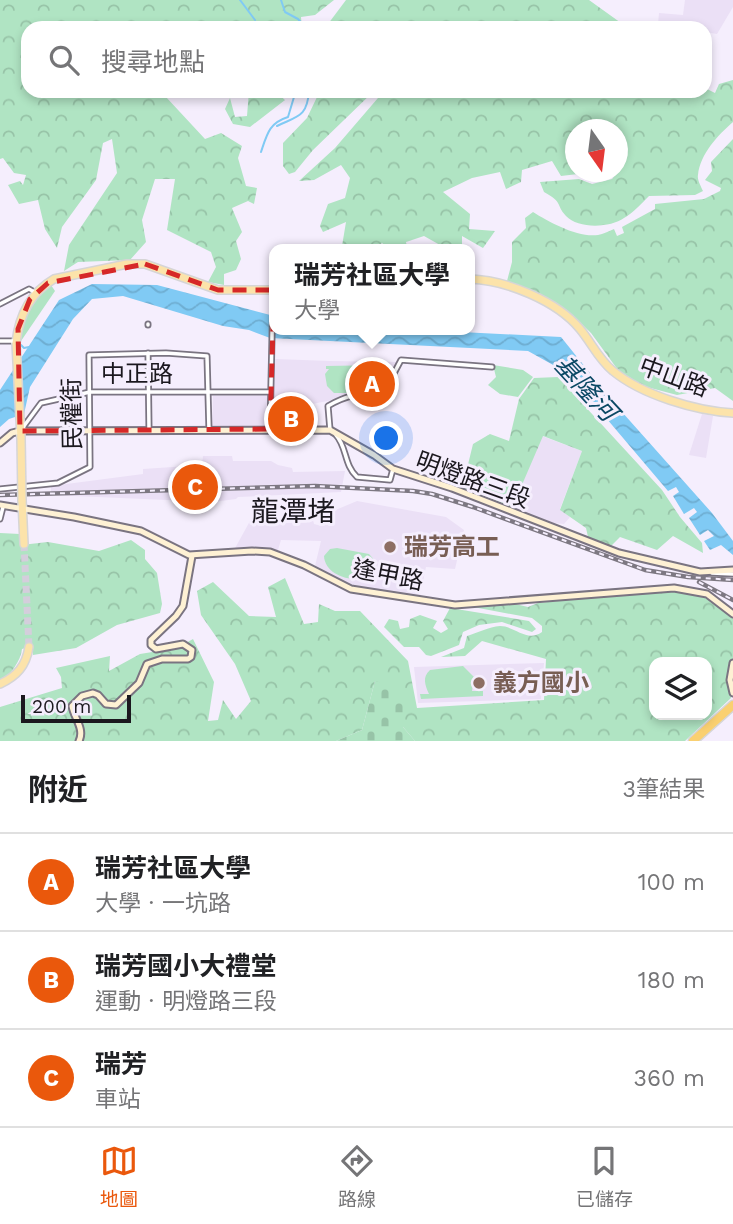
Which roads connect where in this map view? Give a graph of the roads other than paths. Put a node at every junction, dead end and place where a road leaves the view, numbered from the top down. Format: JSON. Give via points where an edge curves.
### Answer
{"nodes":[{"id":1,"x":146,"y":255,"type":"dead end"},
{"id":2,"x":144,"y":264,"type":"junction"},
{"id":3,"x":475,"y":279,"type":"edge"},
{"id":4,"x":269,"y":290,"type":"edge"},
{"id":5,"x":36,"y":293,"type":"junction"},
{"id":6,"x":0,"y":304,"type":"edge"},
{"id":7,"x":271,"y":335,"type":"edge"},
{"id":8,"x":0,"y":341,"type":"edge"},
{"id":9,"x":16,"y":341,"type":"junction"},
{"id":10,"x":148,"y":353,"type":"junction"},
{"id":11,"x":492,"y":366,"type":"dead end"},
{"id":12,"x":208,"y":391,"type":"junction"},
{"id":13,"x":90,"y":392,"type":"junction"},
{"id":14,"x":148,"y":392,"type":"junction"},
{"id":15,"x":270,"y":392,"type":"junction"},
{"id":16,"x":733,"y":413,"type":"edge"},
{"id":17,"x":149,"y":429,"type":"junction"},
{"id":18,"x":270,"y":429,"type":"junction"},
{"id":19,"x":90,"y":430,"type":"junction"},
{"id":20,"x":209,"y":430,"type":"junction"},
{"id":21,"x":330,"y":430,"type":"junction"},
{"id":22,"x":20,"y":431,"type":"junction"},
{"id":23,"x":0,"y":443,"type":"edge"},
{"id":24,"x":393,"y":469,"type":"junction"},
{"id":25,"x":2,"y":488,"type":"edge"},
{"id":26,"x":1,"y":506,"type":"edge"},
{"id":27,"x":23,"y":510,"type":"junction"},
{"id":28,"x":0,"y":519,"type":"edge"},
{"id":29,"x":24,"y":544,"type":"tunnel mouth"},
{"id":30,"x":192,"y":556,"type":"junction"},
{"id":31,"x":733,"y":572,"type":"edge"},
{"id":32,"x":733,"y":614,"type":"edge"},
{"id":33,"x":29,"y":647,"type":"tunnel mouth"},
{"id":34,"x":733,"y":663,"type":"edge"},
{"id":35,"x":0,"y":684,"type":"edge"},
{"id":36,"x":733,"y":693,"type":"edge"},
{"id":37,"x":733,"y":705,"type":"edge"},
{"id":38,"x":733,"y":712,"type":"edge"},
{"id":39,"x":79,"y":741,"type":"edge"},
{"id":40,"x":692,"y":741,"type":"edge"},
{"id":41,"x":700,"y":741,"type":"edge"}],
"edges":[{"from":1,"to":2,"type":"street"},
{"from":2,"to":4,"type":"main road","via":[[218,290]]},
{"from":2,"to":5,"type":"main road","via":[[54,279]]},
{"from":3,"to":16,"type":"main road","name":"中山路","via":[[491,280],[561,310],[581,329],[608,368],[632,385],[702,409]]},
{"from":5,"to":6,"type":"street","via":[[29,289]]},
{"from":5,"to":9,"type":"main road","via":[[22,313]]},
{"from":7,"to":15,"type":"street"},
{"from":8,"to":9,"type":"street"},
{"from":9,"to":22,"type":"main road"},
{"from":10,"to":12,"type":"street","via":[[207,356]]},
{"from":10,"to":13,"type":"street","name":"民權街","via":[[89,355]]},
{"from":10,"to":14,"type":"street"},
{"from":11,"to":21,"type":"street","via":[[401,360],[383,394],[370,392],[328,406]]},
{"from":12,"to":14,"type":"street","name":"中正路"},
{"from":12,"to":15,"type":"street","name":"中正路"},
{"from":12,"to":20,"type":"street"},
{"from":13,"to":14,"type":"street","name":"中正路"},
{"from":13,"to":19,"type":"street","name":"民權街"},
{"from":13,"to":22,"type":"street","name":"中正路","via":[[41,403]]},
{"from":14,"to":17,"type":"street"},
{"from":15,"to":18,"type":"street"},
{"from":17,"to":19,"type":"street","name":"明燈路三段"},
{"from":17,"to":20,"type":"street","name":"明燈路三段"},
{"from":18,"to":20,"type":"street","name":"明燈路三段"},
{"from":18,"to":21,"type":"street","name":"明燈路三段"},
{"from":19,"to":22,"type":"street","name":"明燈路三段"},
{"from":19,"to":25,"type":"street","name":"民權街","via":[[90,467],[58,483]]},
{"from":21,"to":24,"type":"street","name":"明燈路三段"},
{"from":21,"to":24,"type":"street","via":[[340,439],[357,477],[390,480]]},
{"from":22,"to":23,"type":"street"},
{"from":22,"to":27,"type":"main road","bridge":true},
{"from":24,"to":31,"type":"street","name":"明燈路三段","via":[[619,553],[707,573]]},
{"from":26,"to":27,"type":"street"},
{"from":26,"to":28,"type":"street"},
{"from":27,"to":29,"type":"main road"},
{"from":27,"to":30,"type":"street","via":[[141,531]]},
{"from":30,"to":32,"type":"street","name":"逢甲路","via":[[270,552],[351,589],[455,605],[684,588],[707,594]]},
{"from":30,"to":39,"type":"street","via":[[183,606],[151,640],[156,649],[183,644],[192,650],[191,657],[147,664],[139,683],[116,705],[106,704],[93,692],[77,699],[72,706],[81,729]]},
{"from":33,"to":35,"type":"main road","via":[[24,666]]},
{"from":34,"to":36,"type":"street"},
{"from":37,"to":40,"type":"highway"},
{"from":38,"to":41,"type":"highway"}]}
